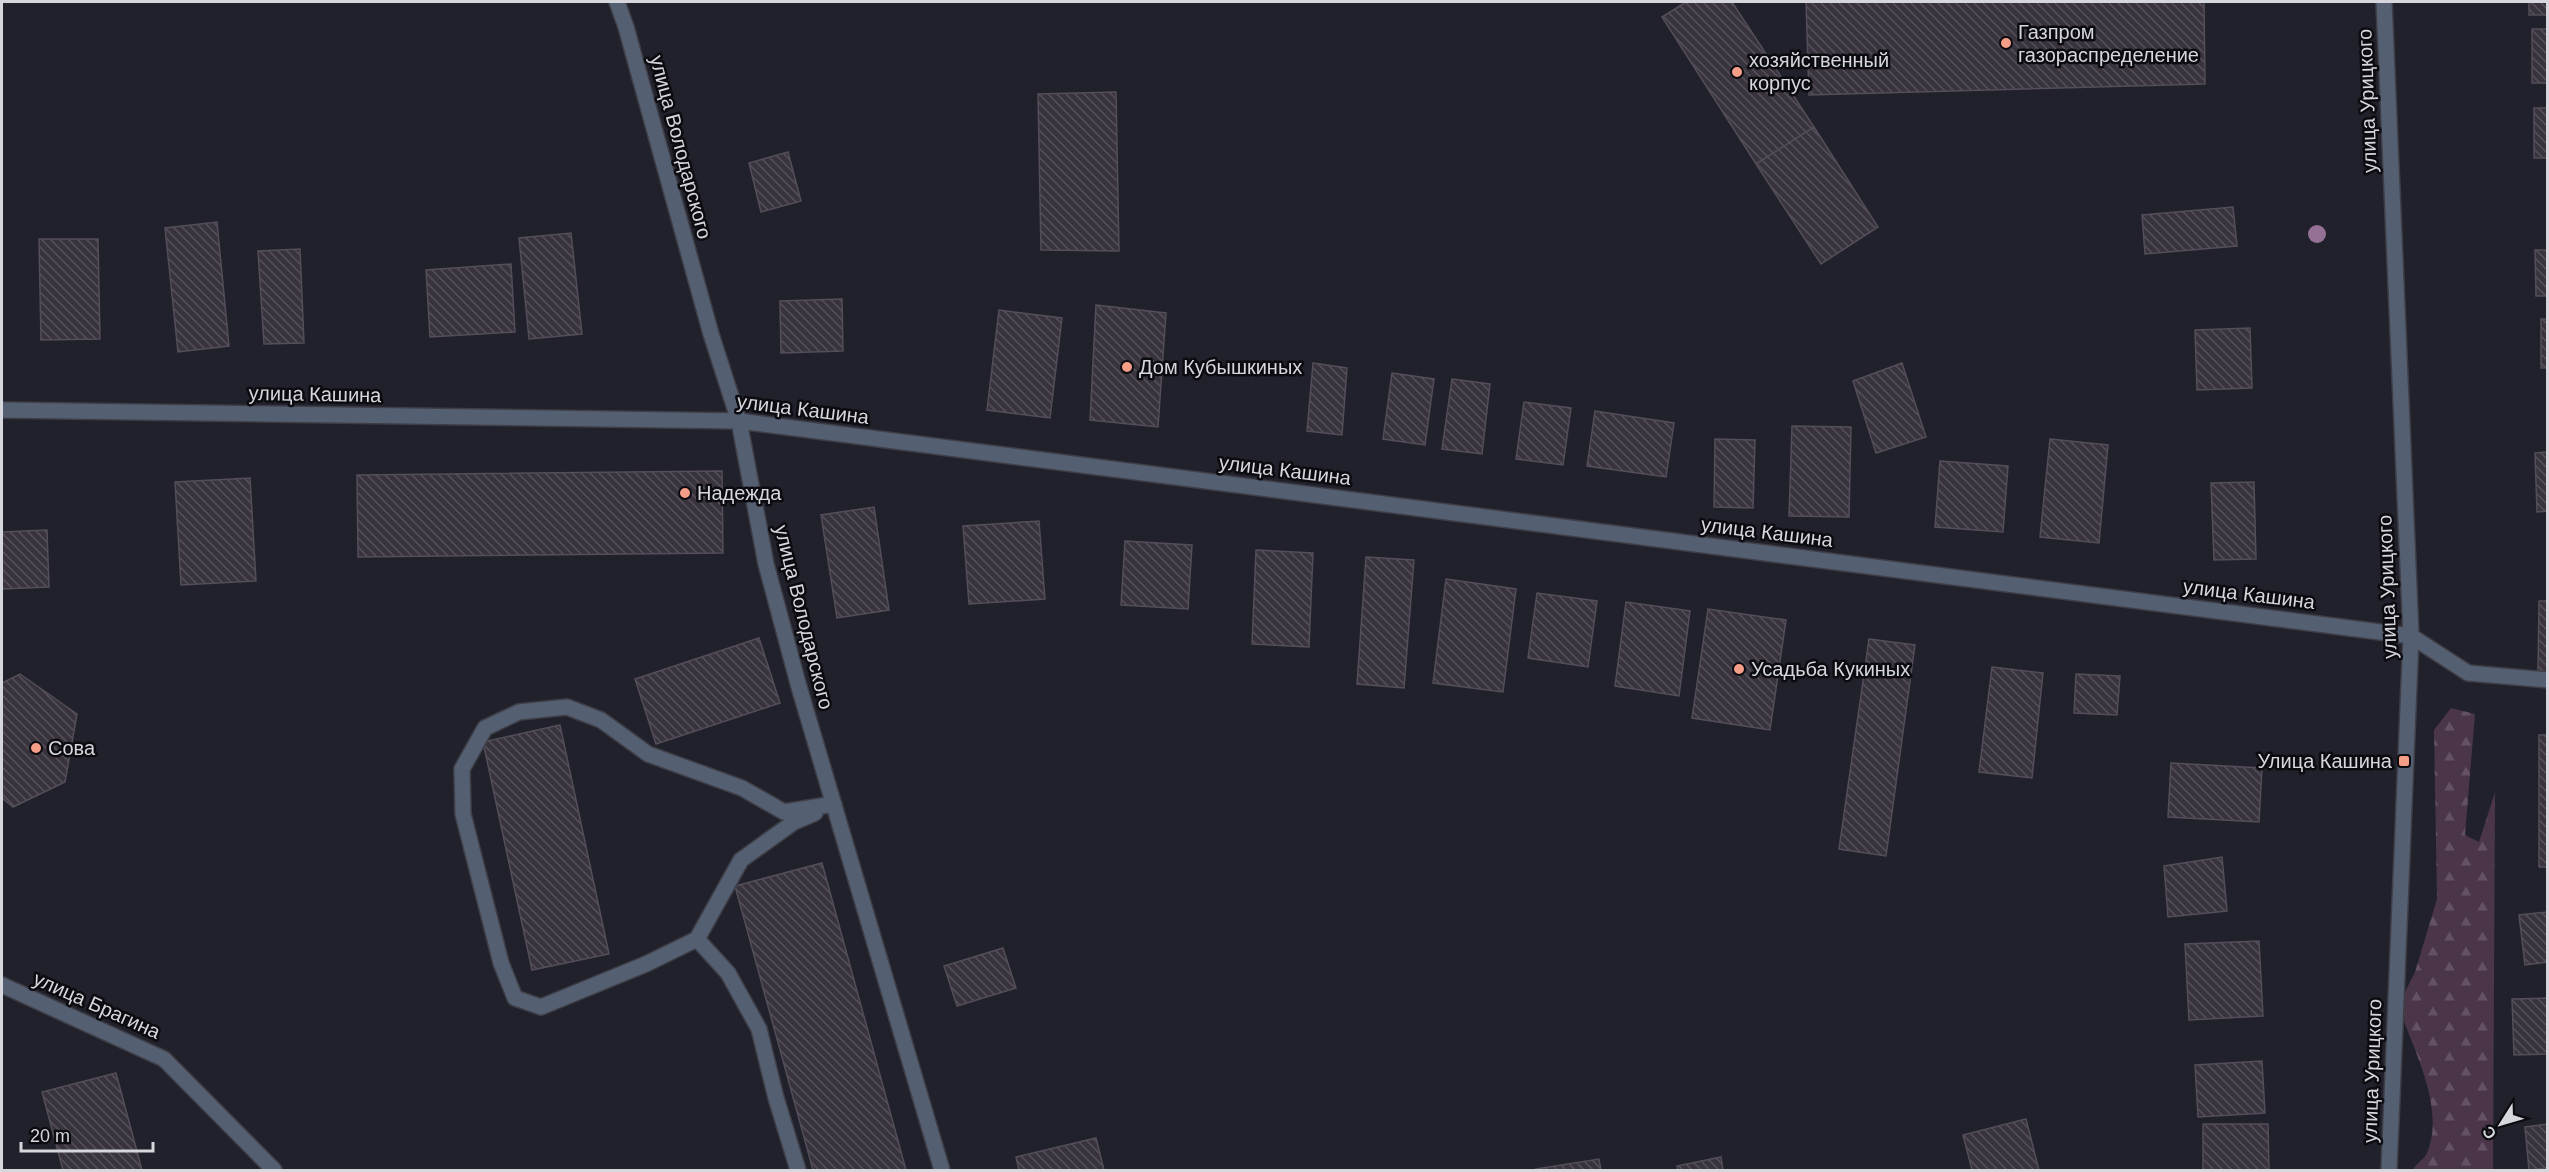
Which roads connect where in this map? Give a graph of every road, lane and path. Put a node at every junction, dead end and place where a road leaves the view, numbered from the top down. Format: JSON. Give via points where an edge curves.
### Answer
{"nodes":[{"id":1,"x":617,"y":2,"type":"edge"},
{"id":2,"x":2384,"y":2,"type":"edge"},
{"id":3,"x":2,"y":410,"type":"edge"},
{"id":4,"x":739,"y":421,"type":"junction"},
{"id":5,"x":2411,"y":636,"type":"junction"},
{"id":6,"x":2547,"y":680,"type":"edge"},
{"id":7,"x":834,"y":804,"type":"junction"},
{"id":8,"x":697,"y":939,"type":"junction"},
{"id":9,"x":2,"y":985,"type":"edge"},
{"id":10,"x":274,"y":1170,"type":"edge"},
{"id":11,"x":798,"y":1170,"type":"edge"},
{"id":12,"x":942,"y":1170,"type":"edge"},
{"id":13,"x":2389,"y":1170,"type":"edge"}],
"edges":[{"from":1,"to":4,"type":"street","name":"улица Володарского"},
{"from":2,"to":5,"type":"street","name":"улица Урицкого"},
{"from":3,"to":4,"type":"street","name":"улица Кашина"},
{"from":4,"to":5,"type":"street","name":"улица Кашина"},
{"from":4,"to":7,"type":"street","name":"улица Володарского","via":[[766,564]]},
{"from":5,"to":6,"type":"street","name":"улица Кашина","via":[[2468,673]]},
{"from":5,"to":13,"type":"street","name":"улица Урицкого"},
{"from":7,"to":8,"type":"street","via":[[794,822],[741,860]]},
{"from":7,"to":8,"type":"street","via":[[784,812],[742,788],[648,754],[601,720],[567,707],[519,712],[485,728],[462,769],[463,814],[501,963],[515,998],[541,1007]]},
{"from":7,"to":12,"type":"street","name":"улица Володарского"},
{"from":8,"to":11,"type":"street","via":[[728,973],[759,1029]]},
{"from":9,"to":10,"type":"street","name":"улица Брагина","via":[[164,1059]]}]}
